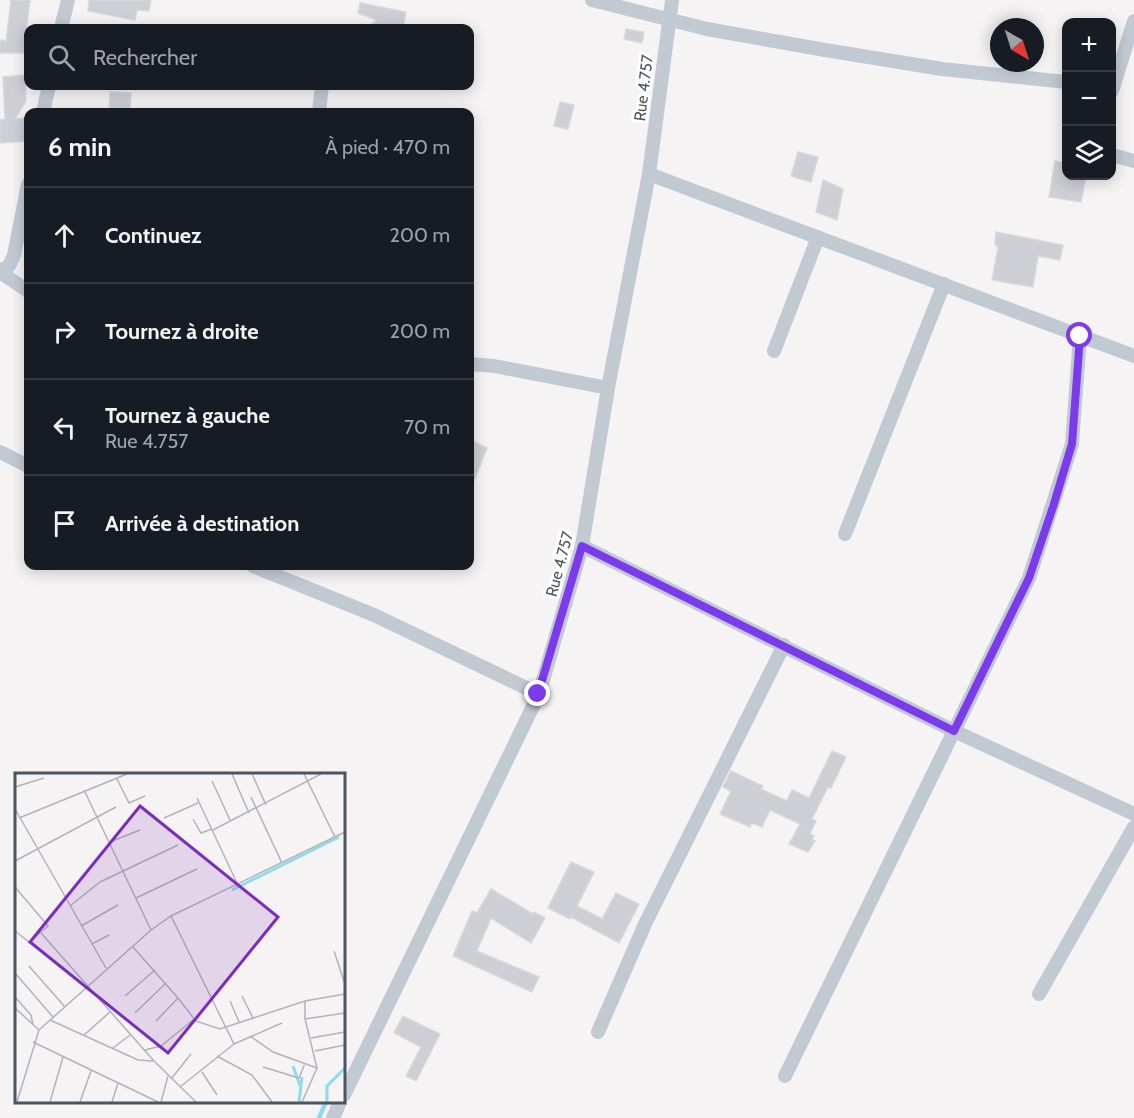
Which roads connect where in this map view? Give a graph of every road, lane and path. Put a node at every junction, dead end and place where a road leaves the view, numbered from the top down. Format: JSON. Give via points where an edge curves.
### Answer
{"nodes":[{"id":1,"x":68,"y":0,"type":"edge"},
{"id":2,"x":592,"y":0,"type":"edge"},
{"id":3,"x":672,"y":0,"type":"edge"},
{"id":4,"x":668,"y":20,"type":"junction"},
{"id":5,"x":1134,"y":21,"type":"edge"},
{"id":6,"x":62,"y":24,"type":"edge"},
{"id":7,"x":1116,"y":75,"type":"edge"},
{"id":8,"x":1062,"y":82,"type":"edge"},
{"id":9,"x":48,"y":90,"type":"edge"},
{"id":10,"x":322,"y":90,"type":"edge"},
{"id":11,"x":44,"y":108,"type":"edge"},
{"id":12,"x":319,"y":108,"type":"edge"},
{"id":13,"x":1116,"y":156,"type":"edge"},
{"id":14,"x":1134,"y":161,"type":"edge"},
{"id":15,"x":649,"y":174,"type":"junction"},
{"id":16,"x":24,"y":204,"type":"edge"},
{"id":17,"x":818,"y":237,"type":"junction"},
{"id":18,"x":0,"y":272,"type":"edge"},
{"id":19,"x":944,"y":284,"type":"junction"},
{"id":20,"x":24,"y":288,"type":"edge"},
{"id":21,"x":1080,"y":336,"type":"junction"},
{"id":22,"x":774,"y":351,"type":"dead end"},
{"id":23,"x":1134,"y":356,"type":"edge"},
{"id":24,"x":474,"y":364,"type":"edge"},
{"id":25,"x":608,"y":388,"type":"junction"},
{"id":26,"x":0,"y":452,"type":"edge"},
{"id":27,"x":24,"y":464,"type":"edge"},
{"id":28,"x":845,"y":534,"type":"dead end"},
{"id":29,"x":582,"y":546,"type":"junction"},
{"id":30,"x":263,"y":570,"type":"edge"},
{"id":31,"x":784,"y":645,"type":"junction"},
{"id":32,"x":538,"y":694,"type":"junction"},
{"id":33,"x":954,"y":731,"type":"junction"},
{"id":34,"x":1134,"y":814,"type":"edge"},
{"id":35,"x":1134,"y":827,"type":"edge"},
{"id":36,"x":1039,"y":994,"type":"dead end"},
{"id":37,"x":598,"y":1032,"type":"dead end"},
{"id":38,"x":785,"y":1076,"type":"dead end"},
{"id":39,"x":345,"y":1093,"type":"edge"},
{"id":40,"x":339,"y":1103,"type":"edge"},
{"id":41,"x":333,"y":1118,"type":"edge"}],
"edges":[{"from":1,"to":6,"type":"street"},
{"from":2,"to":4,"type":"street"},
{"from":3,"to":4,"type":"street","name":"Rue 4.757"},
{"from":4,"to":8,"type":"street","via":[[942,69]]},
{"from":4,"to":15,"type":"street","name":"Rue 4.757"},
{"from":5,"to":7,"type":"street"},
{"from":9,"to":11,"type":"street"},
{"from":10,"to":12,"type":"street"},
{"from":13,"to":14,"type":"street"},
{"from":15,"to":17,"type":"street"},
{"from":15,"to":25,"type":"street","name":"Rue 4.757"},
{"from":16,"to":18,"type":"street","via":[[14,255],[9,266]]},
{"from":17,"to":19,"type":"street"},
{"from":17,"to":22,"type":"street"},
{"from":18,"to":20,"type":"street"},
{"from":19,"to":21,"type":"street"},
{"from":19,"to":28,"type":"street"},
{"from":21,"to":23,"type":"street"},
{"from":21,"to":33,"type":"street","via":[[1072,444],[1053,507],[1029,578]]},
{"from":24,"to":25,"type":"street"},
{"from":25,"to":29,"type":"street","name":"Rue 4.757"},
{"from":26,"to":27,"type":"street"},
{"from":29,"to":31,"type":"street"},
{"from":29,"to":32,"type":"street","name":"Rue 4.757"},
{"from":30,"to":32,"type":"street","via":[[374,615]]},
{"from":31,"to":33,"type":"street"},
{"from":31,"to":37,"type":"street","via":[[645,924]]},
{"from":32,"to":39,"type":"street","name":"Rue 4.757"},
{"from":33,"to":34,"type":"street"},
{"from":33,"to":38,"type":"street"},
{"from":35,"to":36,"type":"street"},
{"from":40,"to":41,"type":"street"}]}
